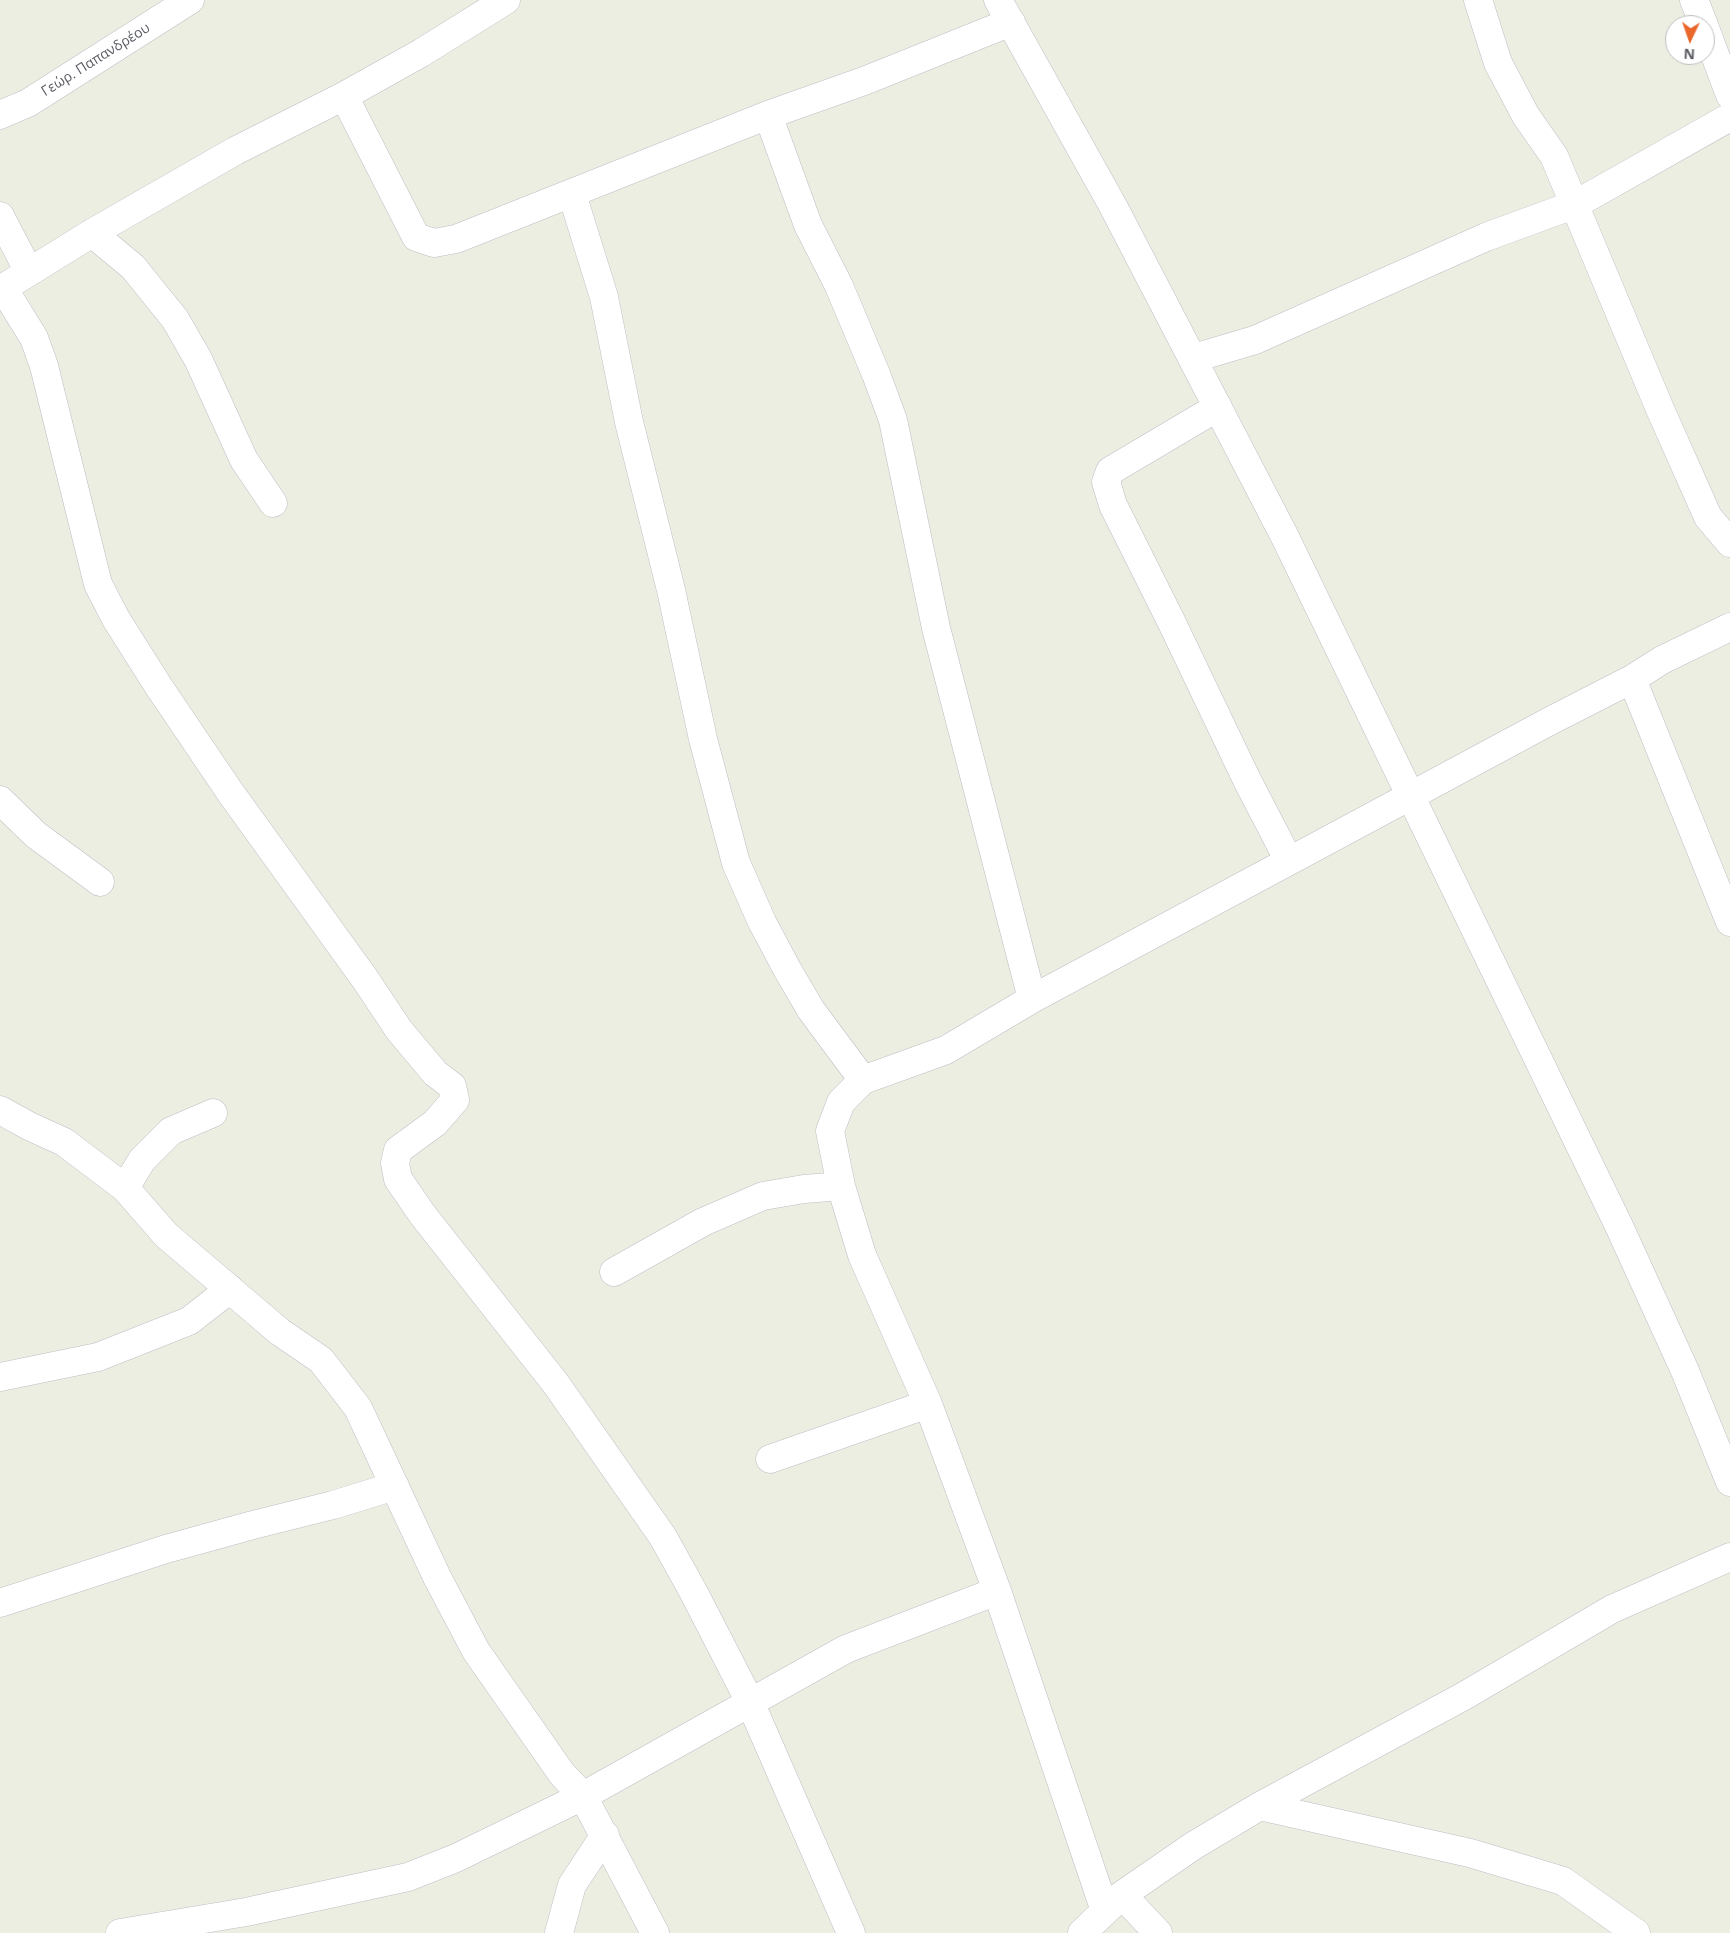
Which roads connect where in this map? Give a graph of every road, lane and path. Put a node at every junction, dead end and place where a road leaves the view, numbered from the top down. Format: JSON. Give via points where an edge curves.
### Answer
{"nodes":[{"id":1,"x":190,"y":0,"type":"edge"},
{"id":2,"x":506,"y":0,"type":"edge"},
{"id":3,"x":1478,"y":0,"type":"edge"},
{"id":4,"x":1694,"y":0,"type":"edge"},
{"id":5,"x":1005,"y":11,"type":"edge"},
{"id":6,"x":1700,"y":15,"type":"edge"},
{"id":7,"x":1715,"y":56,"type":"edge"},
{"id":8,"x":1730,"y":95,"type":"edge"},
{"id":9,"x":344,"y":96,"type":"junction"},
{"id":10,"x":768,"y":115,"type":"junction"},
{"id":11,"x":0,"y":116,"type":"edge"},
{"id":12,"x":1730,"y":117,"type":"edge"},
{"id":13,"x":572,"y":194,"type":"junction"},
{"id":14,"x":1576,"y":204,"type":"junction"},
{"id":15,"x":0,"y":216,"type":"edge"},
{"id":16,"x":92,"y":233,"type":"junction"},
{"id":17,"x":29,"y":272,"type":"junction"},
{"id":18,"x":2,"y":289,"type":"edge"},
{"id":19,"x":1194,"y":358,"type":"junction"},
{"id":20,"x":1218,"y":407,"type":"junction"},
{"id":21,"x":273,"y":504,"type":"dead end"},
{"id":22,"x":1730,"y":543,"type":"edge"},
{"id":23,"x":1730,"y":627,"type":"edge"},
{"id":24,"x":1632,"y":679,"type":"junction"},
{"id":25,"x":1411,"y":795,"type":"junction"},
{"id":26,"x":0,"y":800,"type":"edge"},
{"id":27,"x":1288,"y":861,"type":"junction"},
{"id":28,"x":100,"y":882,"type":"dead end"},
{"id":29,"x":1730,"y":922,"type":"edge"},
{"id":30,"x":1032,"y":999,"type":"junction"},
{"id":31,"x":863,"y":1080,"type":"junction"},
{"id":32,"x":0,"y":1110,"type":"edge"},
{"id":33,"x":213,"y":1113,"type":"dead end"},
{"id":34,"x":841,"y":1186,"type":"junction"},
{"id":35,"x":125,"y":1188,"type":"junction"},
{"id":36,"x":614,"y":1272,"type":"dead end"},
{"id":37,"x":230,"y":1289,"type":"junction"},
{"id":38,"x":0,"y":1377,"type":"edge"},
{"id":39,"x":928,"y":1404,"type":"junction"},
{"id":40,"x":770,"y":1459,"type":"dead end"},
{"id":41,"x":1730,"y":1482,"type":"edge"},
{"id":42,"x":395,"y":1486,"type":"junction"},
{"id":43,"x":1730,"y":1557,"type":"edge"},
{"id":44,"x":997,"y":1591,"type":"junction"},
{"id":45,"x":0,"y":1603,"type":"edge"},
{"id":46,"x":750,"y":1702,"type":"junction"},
{"id":47,"x":583,"y":1796,"type":"junction"},
{"id":48,"x":1260,"y":1806,"type":"junction"},
{"id":49,"x":605,"y":1835,"type":"junction"},
{"id":50,"x":1113,"y":1903,"type":"junction"},
{"id":51,"x":563,"y":1926,"type":"edge"},
{"id":52,"x":120,"y":1933,"type":"edge"},
{"id":53,"x":655,"y":1933,"type":"edge"},
{"id":54,"x":851,"y":1933,"type":"edge"},
{"id":55,"x":1082,"y":1933,"type":"edge"},
{"id":56,"x":1158,"y":1933,"type":"edge"},
{"id":57,"x":1636,"y":1933,"type":"edge"}],
"edges":[{"from":1,"to":11,"type":"street","name":"Γεώρ. Παπανδρέου","via":[[28,103]]},
{"from":2,"to":9,"type":"street"},
{"from":3,"to":14,"type":"street","via":[[1498,64],[1526,116],[1554,156]]},
{"from":4,"to":6,"type":"street"},
{"from":5,"to":10,"type":"street","via":[[864,81]]},
{"from":5,"to":19,"type":"street"},
{"from":7,"to":8,"type":"street"},
{"from":9,"to":13,"type":"street","via":[[416,237],[434,243],[456,239]]},
{"from":9,"to":16,"type":"street","via":[[236,151]]},
{"from":10,"to":13,"type":"street"},
{"from":10,"to":30,"type":"street","via":[[808,225],[839,286],[893,420],[938,638]]},
{"from":12,"to":14,"type":"street"},
{"from":13,"to":31,"type":"street","via":[[604,297],[629,422],[669,581],[703,738],[736,863],[787,969],[811,1010]]},
{"from":14,"to":19,"type":"street","via":[[1486,237],[1255,340]]},
{"from":14,"to":22,"type":"street","via":[[1708,517]]},
{"from":15,"to":17,"type":"street"},
{"from":16,"to":17,"type":"street"},
{"from":16,"to":21,"type":"street","via":[[133,267],[175,320],[198,359],[244,460]]},
{"from":17,"to":18,"type":"street"},
{"from":18,"to":46,"type":"street","via":[[34,338],[44,366],[98,584],[116,619],[158,687],[399,1030],[435,1073],[452,1086],[455,1100],[434,1123],[398,1150],[398,1179],[556,1384],[637,1498],[694,1592]]},
{"from":19,"to":20,"type":"street"},
{"from":20,"to":25,"type":"street"},
{"from":20,"to":27,"type":"street","via":[[1110,471],[1106,482],[1113,505]]},
{"from":23,"to":24,"type":"street","via":[[1662,660]]},
{"from":24,"to":25,"type":"street"},
{"from":24,"to":29,"type":"street"},
{"from":25,"to":27,"type":"street"},
{"from":25,"to":41,"type":"street","via":[[1623,1235],[1685,1371]]},
{"from":26,"to":28,"type":"street","via":[[36,835]]},
{"from":27,"to":30,"type":"street"},
{"from":30,"to":31,"type":"street","via":[[946,1050]]},
{"from":31,"to":34,"type":"street","via":[[841,1102],[830,1131]]},
{"from":32,"to":35,"type":"street","via":[[64,1142]]},
{"from":33,"to":35,"type":"street","via":[[171,1131],[142,1160]]},
{"from":34,"to":36,"type":"street","via":[[763,1196],[703,1222]]},
{"from":34,"to":39,"type":"street","via":[[862,1255]]},
{"from":35,"to":37,"type":"street","via":[[166,1235]]},
{"from":37,"to":38,"type":"street","via":[[189,1321],[98,1357]]},
{"from":37,"to":42,"type":"street","via":[[280,1332],[321,1360],[358,1408]]},
{"from":39,"to":40,"type":"street"},
{"from":39,"to":44,"type":"street"},
{"from":42,"to":45,"type":"street","via":[[166,1549]]},
{"from":42,"to":47,"type":"street","via":[[476,1651],[562,1774]]},
{"from":43,"to":48,"type":"street","via":[[1612,1609],[1464,1696]]},
{"from":44,"to":46,"type":"street","via":[[846,1649]]},
{"from":44,"to":50,"type":"street"},
{"from":46,"to":47,"type":"street"},
{"from":46,"to":54,"type":"street"},
{"from":47,"to":49,"type":"street"},
{"from":47,"to":52,"type":"street","via":[[456,1858],[408,1877],[246,1912]]},
{"from":48,"to":50,"type":"street","via":[[1193,1846]]},
{"from":48,"to":57,"type":"street","via":[[1470,1853],[1563,1880]]},
{"from":49,"to":51,"type":"street","via":[[572,1885]]},
{"from":49,"to":53,"type":"street"},
{"from":50,"to":55,"type":"street"},
{"from":50,"to":56,"type":"street"}]}
